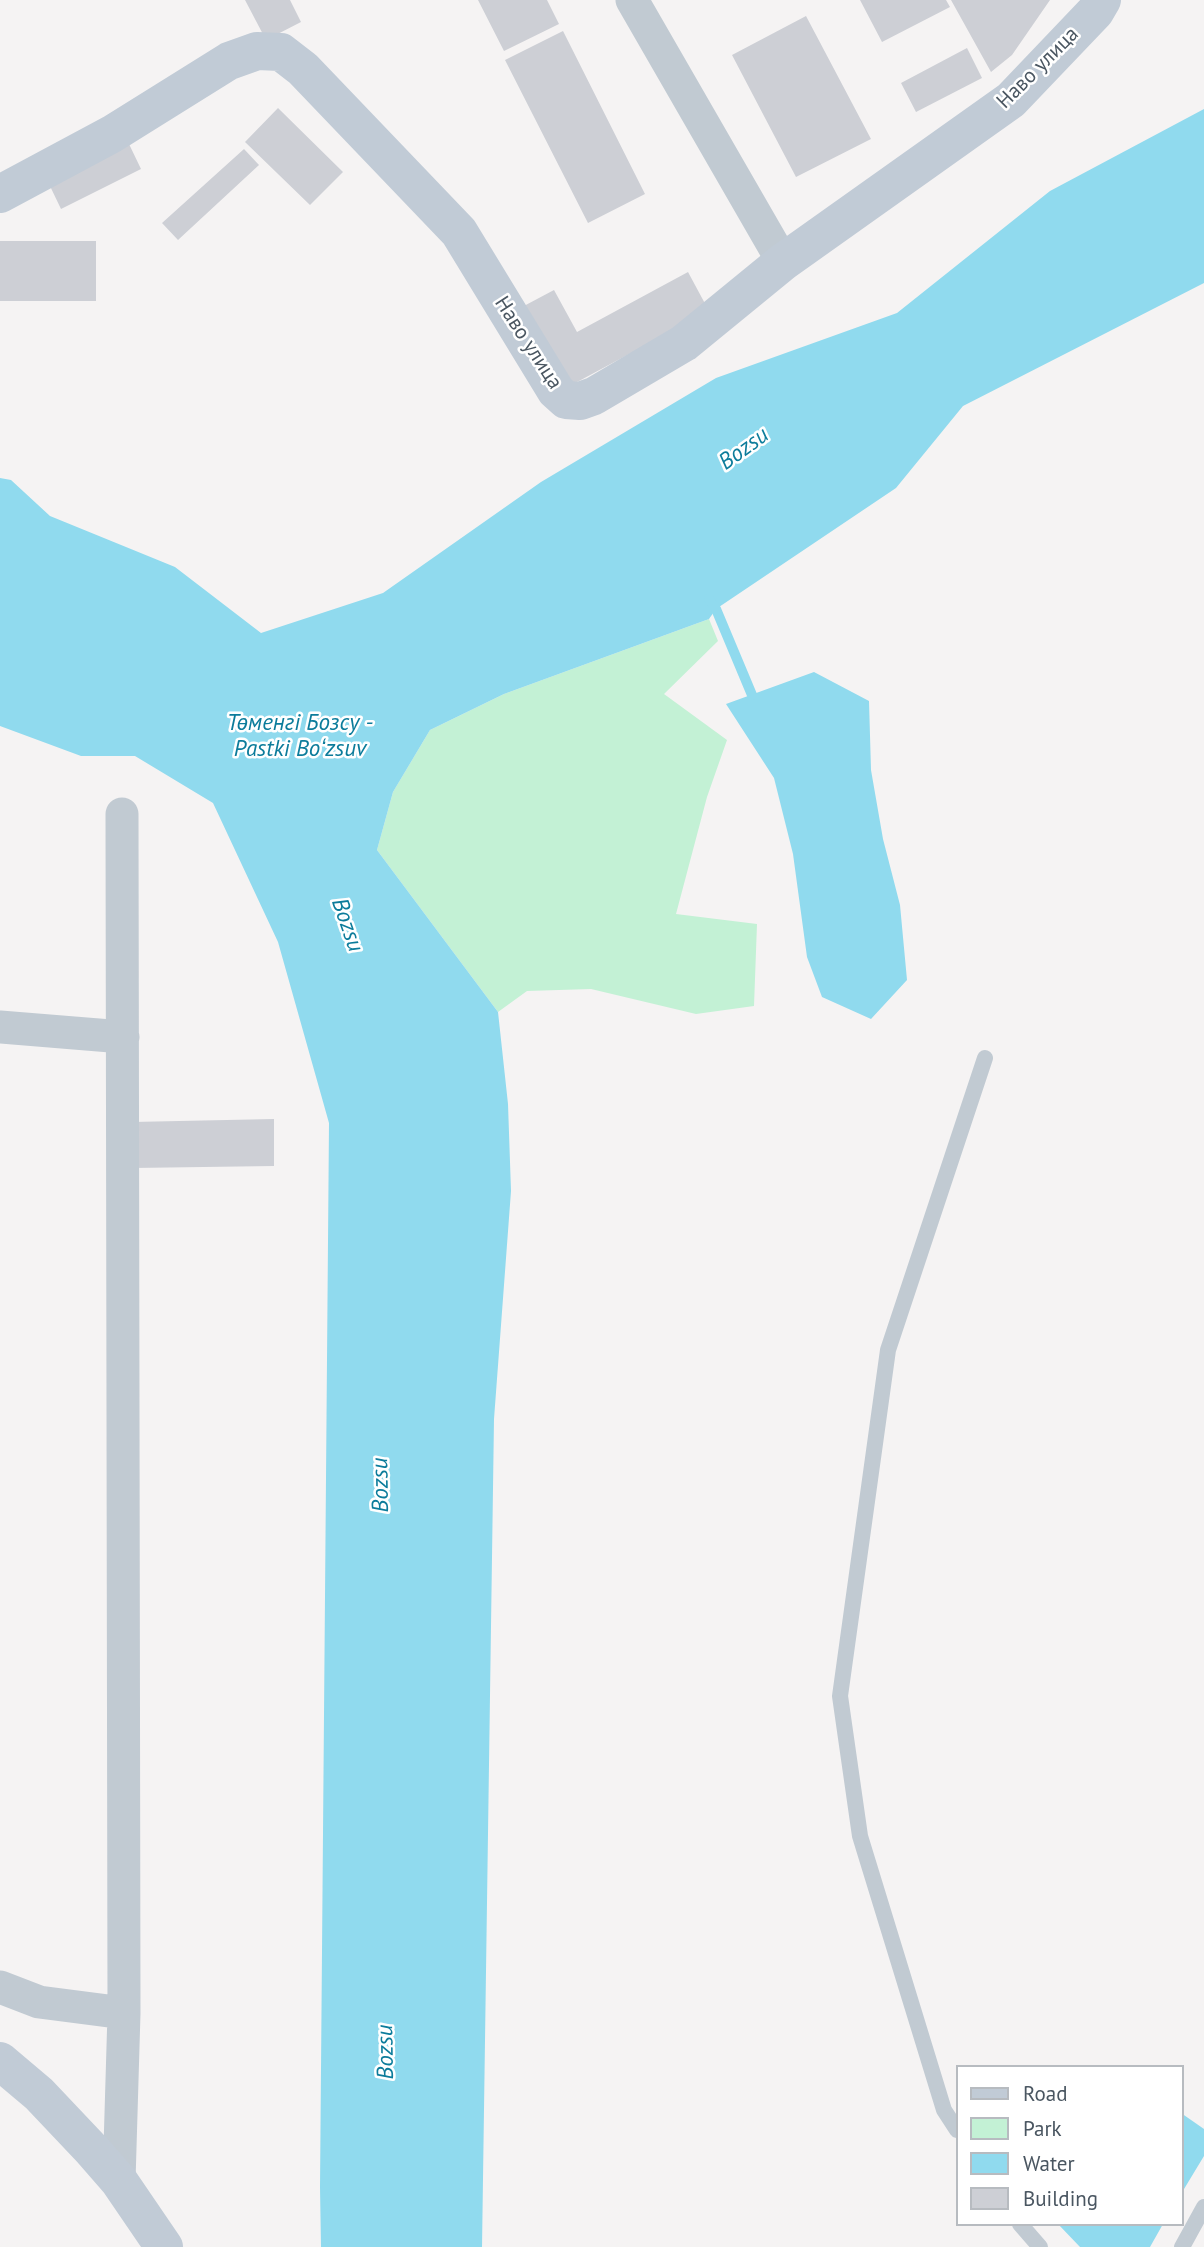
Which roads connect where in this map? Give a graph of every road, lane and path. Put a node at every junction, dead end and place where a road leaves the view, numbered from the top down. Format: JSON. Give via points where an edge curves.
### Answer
{"nodes":[{"id":1,"x":632,"y":0,"type":"edge"},
{"id":2,"x":1102,"y":0,"type":"edge"},
{"id":3,"x":0,"y":194,"type":"edge"},
{"id":4,"x":783,"y":262,"type":"junction"},
{"id":5,"x":122,"y":814,"type":"dead end"},
{"id":6,"x":0,"y":1027,"type":"edge"},
{"id":7,"x":122,"y":1037,"type":"junction"},
{"id":8,"x":985,"y":1058,"type":"dead end"},
{"id":9,"x":0,"y":1987,"type":"edge"},
{"id":10,"x":124,"y":2013,"type":"junction"},
{"id":11,"x":0,"y":2061,"type":"edge"},
{"id":12,"x":956,"y":2128,"type":"edge"},
{"id":13,"x":118,"y":2180,"type":"junction"},
{"id":14,"x":1204,"y":2207,"type":"edge"},
{"id":15,"x":1022,"y":2226,"type":"edge"},
{"id":16,"x":164,"y":2247,"type":"edge"},
{"id":17,"x":1040,"y":2247,"type":"edge"},
{"id":18,"x":1182,"y":2247,"type":"edge"}],
"edges":[{"from":1,"to":4,"type":"street"},
{"from":2,"to":4,"type":"street","name":"Наво улица","via":[[1011,100]]},
{"from":3,"to":4,"type":"street","name":"Наво улица","via":[[113,134],[229,61],[257,51],[281,52],[303,69],[459,232],[556,391],[566,400],[594,396],[684,343]]},
{"from":5,"to":7,"type":"street"},
{"from":6,"to":7,"type":"street"},
{"from":7,"to":10,"type":"street"},
{"from":8,"to":12,"type":"lane","via":[[888,1350],[840,1696],[860,1836],[944,2109]]},
{"from":9,"to":10,"type":"street","via":[[39,2002]]},
{"from":10,"to":13,"type":"street"},
{"from":11,"to":13,"type":"street","via":[[39,2094]]},
{"from":13,"to":16,"type":"street"},
{"from":14,"to":18,"type":"lane"},
{"from":15,"to":17,"type":"lane"}]}
